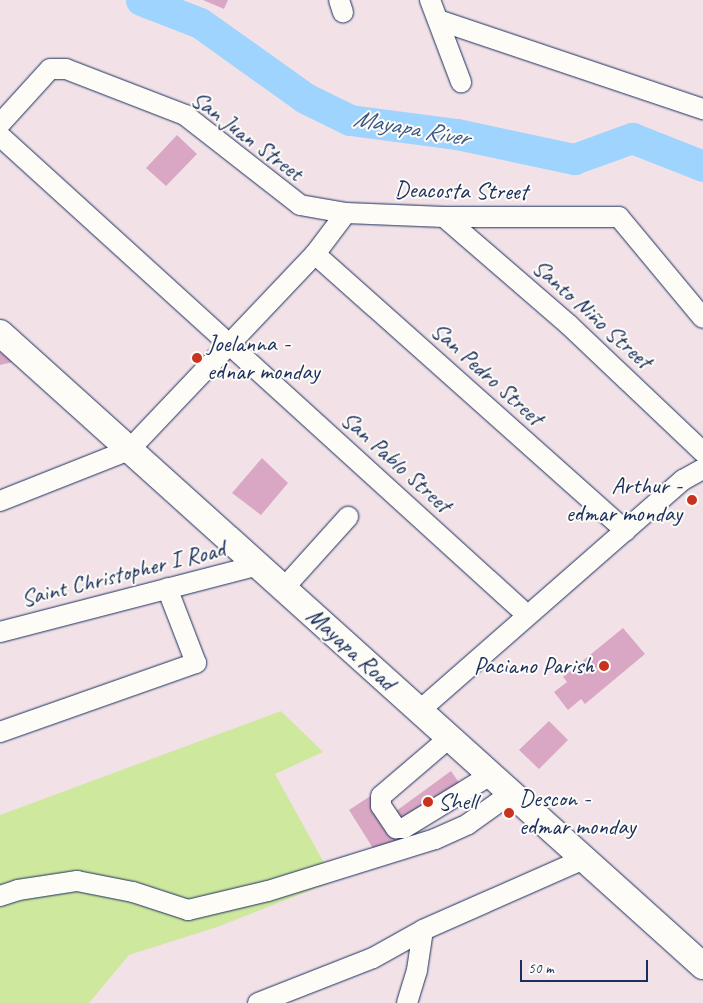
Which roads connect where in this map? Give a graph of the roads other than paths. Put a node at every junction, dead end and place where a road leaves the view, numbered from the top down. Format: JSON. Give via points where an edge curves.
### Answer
{"nodes":[{"id":1,"x":430,"y":0,"type":"edge"},
{"id":2,"x":438,"y":20,"type":"junction"},
{"id":3,"x":461,"y":82,"type":"dead end"},
{"id":4,"x":703,"y":109,"type":"edge"},
{"id":5,"x":0,"y":124,"type":"edge"},
{"id":6,"x":0,"y":136,"type":"edge"},
{"id":7,"x":346,"y":213,"type":"junction"},
{"id":8,"x":444,"y":217,"type":"junction"},
{"id":9,"x":315,"y":254,"type":"junction"},
{"id":10,"x":703,"y":318,"type":"edge"},
{"id":11,"x":0,"y":333,"type":"edge"},
{"id":12,"x":230,"y":345,"type":"junction"},
{"id":13,"x":130,"y":450,"type":"junction"},
{"id":14,"x":703,"y":452,"type":"edge"},
{"id":15,"x":703,"y":469,"type":"edge"},
{"id":16,"x":0,"y":502,"type":"edge"},
{"id":17,"x":348,"y":516,"type":"dead end"},
{"id":18,"x":626,"y":531,"type":"junction"},
{"id":19,"x":259,"y":565,"type":"junction"},
{"id":20,"x":167,"y":588,"type":"junction"},
{"id":21,"x":284,"y":588,"type":"junction"},
{"id":22,"x":527,"y":616,"type":"junction"},
{"id":23,"x":0,"y":632,"type":"edge"},
{"id":24,"x":419,"y":711,"type":"junction"},
{"id":25,"x":0,"y":732,"type":"edge"},
{"id":26,"x":449,"y":738,"type":"junction"},
{"id":27,"x":489,"y":776,"type":"junction"},
{"id":28,"x":510,"y":794,"type":"junction"},
{"id":29,"x":586,"y":858,"type":"junction"},
{"id":30,"x":0,"y":896,"type":"edge"},
{"id":31,"x":423,"y":930,"type":"junction"},
{"id":32,"x":703,"y":966,"type":"edge"},
{"id":33,"x":258,"y":1003,"type":"edge"},
{"id":34,"x":407,"y":1003,"type":"edge"}],
"edges":[{"from":1,"to":2,"type":"street"},
{"from":2,"to":3,"type":"street"},
{"from":2,"to":4,"type":"street"},
{"from":5,"to":7,"type":"street","name":"San Juan Street","via":[[50,69],[66,69],[185,115],[300,205]]},
{"from":6,"to":12,"type":"street"},
{"from":7,"to":8,"type":"street","name":"Deacosta Street"},
{"from":7,"to":9,"type":"street"},
{"from":8,"to":10,"type":"street","name":"Deacosta Street","via":[[619,217]]},
{"from":8,"to":14,"type":"street","name":"Santo Niño Street","via":[[569,326]]},
{"from":9,"to":12,"type":"street"},
{"from":9,"to":18,"type":"street","name":"San Pedro Street"},
{"from":11,"to":13,"type":"main road","name":"Mayapa Road"},
{"from":12,"to":13,"type":"street"},
{"from":12,"to":22,"type":"street","name":"San Pablo Street"},
{"from":13,"to":16,"type":"street"},
{"from":13,"to":19,"type":"main road","name":"Mayapa Road"},
{"from":15,"to":18,"type":"street","via":[[683,480]]},
{"from":17,"to":21,"type":"street"},
{"from":18,"to":22,"type":"street"},
{"from":19,"to":20,"type":"street","name":"Saint Christopher I Road"},
{"from":19,"to":21,"type":"main road","name":"Mayapa Road"},
{"from":20,"to":23,"type":"street","name":"Saint Christopher I Road"},
{"from":20,"to":25,"type":"street","via":[[196,663]]},
{"from":21,"to":24,"type":"main road","name":"Mayapa Road"},
{"from":22,"to":24,"type":"street"},
{"from":24,"to":26,"type":"main road","name":"Mayapa Road"},
{"from":26,"to":27,"type":"main road","name":"Mayapa Road"},
{"from":26,"to":27,"type":"street","via":[[381,796],[381,806],[396,828],[404,828]]},
{"from":27,"to":28,"type":"main road","name":"Mayapa Road"},
{"from":28,"to":29,"type":"main road","name":"Mayapa Road"},
{"from":28,"to":30,"type":"street","via":[[468,824],[435,839],[268,891],[188,910],[133,892],[77,881]]},
{"from":29,"to":31,"type":"street"},
{"from":29,"to":32,"type":"main road","name":"Mayapa Road"},
{"from":31,"to":33,"type":"street","via":[[373,958]]},
{"from":31,"to":34,"type":"street","via":[[417,970]]}]}
